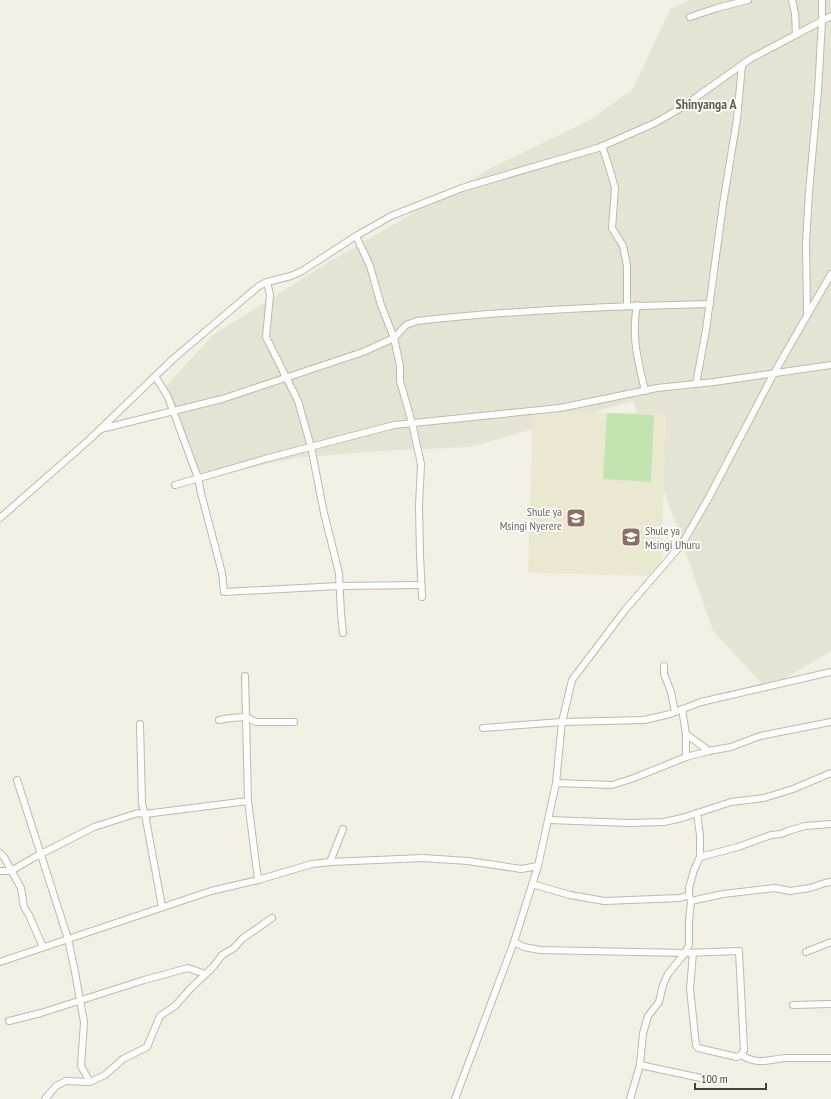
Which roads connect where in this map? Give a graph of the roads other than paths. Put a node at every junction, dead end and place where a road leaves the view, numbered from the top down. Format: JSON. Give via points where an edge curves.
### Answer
{"nodes":[{"id":1,"x":748,"y":0,"type":"edge"},
{"id":2,"x":792,"y":0,"type":"edge"},
{"id":3,"x":822,"y":0,"type":"edge"},
{"id":4,"x":831,"y":16,"type":"edge"},
{"id":5,"x":690,"y":17,"type":"dead end"},
{"id":6,"x":822,"y":21,"type":"junction"},
{"id":7,"x":796,"y":35,"type":"junction"},
{"id":8,"x":742,"y":65,"type":"junction"},
{"id":9,"x":602,"y":146,"type":"junction"},
{"id":10,"x":356,"y":236,"type":"junction"},
{"id":11,"x":831,"y":274,"type":"edge"},
{"id":12,"x":267,"y":282,"type":"junction"},
{"id":13,"x":710,"y":304,"type":"junction"},
{"id":14,"x":637,"y":305,"type":"junction"},
{"id":15,"x":627,"y":306,"type":"junction"},
{"id":16,"x":807,"y":317,"type":"junction"},
{"id":17,"x":394,"y":338,"type":"junction"},
{"id":18,"x":831,"y":365,"type":"edge"},
{"id":19,"x":774,"y":373,"type":"junction"},
{"id":20,"x":155,"y":376,"type":"junction"},
{"id":21,"x":287,"y":378,"type":"junction"},
{"id":22,"x":696,"y":384,"type":"junction"},
{"id":23,"x":645,"y":391,"type":"junction"},
{"id":24,"x":173,"y":412,"type":"junction"},
{"id":25,"x":412,"y":423,"type":"junction"},
{"id":26,"x":100,"y":430,"type":"junction"},
{"id":27,"x":310,"y":447,"type":"junction"},
{"id":28,"x":198,"y":478,"type":"junction"},
{"id":29,"x":175,"y":485,"type":"dead end"},
{"id":30,"x":0,"y":518,"type":"edge"},
{"id":31,"x":421,"y":585,"type":"junction"},
{"id":32,"x":340,"y":586,"type":"junction"},
{"id":33,"x":422,"y":597,"type":"dead end"},
{"id":34,"x":343,"y":633,"type":"dead end"},
{"id":35,"x":664,"y":666,"type":"dead end"},
{"id":36,"x":831,"y":672,"type":"edge"},
{"id":37,"x":245,"y":676,"type":"dead end"},
{"id":38,"x":682,"y":709,"type":"junction"},
{"id":39,"x":675,"y":712,"type":"junction"},
{"id":40,"x":246,"y":717,"type":"junction"},
{"id":41,"x":219,"y":720,"type":"dead end"},
{"id":42,"x":294,"y":722,"type":"dead end"},
{"id":43,"x":562,"y":722,"type":"junction"},
{"id":44,"x":831,"y":722,"type":"edge"},
{"id":45,"x":140,"y":724,"type":"dead end"},
{"id":46,"x":482,"y":728,"type":"dead end"},
{"id":47,"x":686,"y":734,"type":"junction"},
{"id":48,"x":710,"y":751,"type":"junction"},
{"id":49,"x":686,"y":757,"type":"junction"},
{"id":50,"x":831,"y":774,"type":"edge"},
{"id":51,"x":17,"y":780,"type":"dead end"},
{"id":52,"x":556,"y":783,"type":"junction"},
{"id":53,"x":248,"y":801,"type":"junction"},
{"id":54,"x":696,"y":813,"type":"junction"},
{"id":55,"x":145,"y":814,"type":"junction"},
{"id":56,"x":549,"y":820,"type":"junction"},
{"id":57,"x":831,"y":824,"type":"edge"},
{"id":58,"x":344,"y":829,"type":"dead end"},
{"id":59,"x":0,"y":853,"type":"edge"},
{"id":60,"x":40,"y":854,"type":"junction"},
{"id":61,"x":700,"y":857,"type":"junction"},
{"id":62,"x":330,"y":862,"type":"junction"},
{"id":63,"x":538,"y":866,"type":"junction"},
{"id":64,"x":0,"y":871,"type":"edge"},
{"id":65,"x":11,"y":871,"type":"junction"},
{"id":66,"x":258,"y":880,"type":"junction"},
{"id":67,"x":831,"y":882,"type":"edge"},
{"id":68,"x":532,"y":884,"type":"junction"},
{"id":69,"x":690,"y":898,"type":"junction"},
{"id":70,"x":162,"y":907,"type":"junction"},
{"id":71,"x":272,"y":918,"type":"dead end"},
{"id":72,"x":68,"y":939,"type":"junction"},
{"id":73,"x":514,"y":942,"type":"junction"},
{"id":74,"x":831,"y":942,"type":"edge"},
{"id":75,"x":43,"y":947,"type":"junction"},
{"id":76,"x":806,"y":952,"type":"dead end"},
{"id":77,"x":685,"y":953,"type":"junction"},
{"id":78,"x":694,"y":953,"type":"junction"},
{"id":79,"x":0,"y":962,"type":"edge"},
{"id":80,"x":205,"y":974,"type":"junction"},
{"id":81,"x":80,"y":1000,"type":"junction"},
{"id":82,"x":793,"y":1004,"type":"dead end"},
{"id":83,"x":831,"y":1004,"type":"edge"},
{"id":84,"x":9,"y":1021,"type":"dead end"},
{"id":85,"x":741,"y":1055,"type":"junction"},
{"id":86,"x":831,"y":1058,"type":"edge"},
{"id":87,"x":640,"y":1065,"type":"junction"},
{"id":88,"x":710,"y":1080,"type":"dead end"},
{"id":89,"x":90,"y":1082,"type":"junction"},
{"id":90,"x":45,"y":1099,"type":"edge"},
{"id":91,"x":455,"y":1099,"type":"edge"},
{"id":92,"x":630,"y":1099,"type":"edge"}],
"edges":[{"from":1,"to":5,"type":"street"},
{"from":2,"to":7,"type":"street"},
{"from":3,"to":6,"type":"street"},
{"from":4,"to":6,"type":"street"},
{"from":6,"to":7,"type":"street"},
{"from":6,"to":16,"type":"street","via":[[806,243]]},
{"from":7,"to":8,"type":"street"},
{"from":8,"to":9,"type":"street","via":[[675,112]]},
{"from":8,"to":13,"type":"street","via":[[738,119],[723,204]]},
{"from":9,"to":10,"type":"street","via":[[462,188],[391,216]]},
{"from":9,"to":15,"type":"street","via":[[615,188],[612,228],[623,246],[627,266]]},
{"from":10,"to":12,"type":"street","via":[[302,271]]},
{"from":10,"to":17,"type":"street","via":[[370,266],[380,305]]},
{"from":11,"to":16,"type":"street"},
{"from":12,"to":20,"type":"street","via":[[259,286]]},
{"from":12,"to":21,"type":"street","via":[[270,295],[266,336]]},
{"from":13,"to":14,"type":"street"},
{"from":13,"to":22,"type":"street"},
{"from":14,"to":15,"type":"street"},
{"from":14,"to":23,"type":"street","via":[[634,336]]},
{"from":15,"to":17,"type":"street","via":[[513,312],[417,321],[406,325]]},
{"from":16,"to":19,"type":"street"},
{"from":17,"to":21,"type":"street","via":[[363,352]]},
{"from":17,"to":25,"type":"street","via":[[400,366],[400,381]]},
{"from":18,"to":19,"type":"street"},
{"from":19,"to":22,"type":"street"},
{"from":19,"to":43,"type":"street","via":[[682,544],[625,610],[572,680]]},
{"from":20,"to":24,"type":"street","via":[[168,397]]},
{"from":20,"to":26,"type":"street"},
{"from":21,"to":24,"type":"street"},
{"from":21,"to":27,"type":"street","via":[[298,401]]},
{"from":22,"to":23,"type":"street"},
{"from":23,"to":25,"type":"street","via":[[560,408]]},
{"from":24,"to":26,"type":"street"},
{"from":24,"to":28,"type":"street"},
{"from":25,"to":27,"type":"street","via":[[394,425]]},
{"from":25,"to":31,"type":"street","via":[[421,464]]},
{"from":26,"to":30,"type":"street"},
{"from":27,"to":28,"type":"street"},
{"from":27,"to":32,"type":"street"},
{"from":28,"to":29,"type":"street"},
{"from":28,"to":32,"type":"street","via":[[222,573],[224,592]]},
{"from":31,"to":32,"type":"street"},
{"from":31,"to":33,"type":"street"},
{"from":32,"to":34,"type":"street"},
{"from":35,"to":39,"type":"street"},
{"from":36,"to":38,"type":"street","via":[[701,702]]},
{"from":37,"to":40,"type":"street"},
{"from":38,"to":39,"type":"street"},
{"from":38,"to":47,"type":"street"},
{"from":39,"to":43,"type":"street","via":[[644,720]]},
{"from":40,"to":41,"type":"street"},
{"from":40,"to":42,"type":"street","via":[[256,722]]},
{"from":40,"to":53,"type":"street"},
{"from":43,"to":46,"type":"street"},
{"from":43,"to":52,"type":"street"},
{"from":44,"to":48,"type":"street","via":[[760,736],[731,747]]},
{"from":45,"to":55,"type":"street","via":[[142,804]]},
{"from":47,"to":48,"type":"street"},
{"from":47,"to":49,"type":"street"},
{"from":48,"to":49,"type":"street"},
{"from":49,"to":52,"type":"street","via":[[612,785]]},
{"from":50,"to":54,"type":"street","via":[[764,798],[731,802]]},
{"from":51,"to":60,"type":"street"},
{"from":52,"to":56,"type":"street"},
{"from":53,"to":55,"type":"street"},
{"from":53,"to":66,"type":"street"},
{"from":54,"to":56,"type":"street","via":[[664,822]]},
{"from":54,"to":61,"type":"street"},
{"from":55,"to":60,"type":"street","via":[[138,813],[94,827]]},
{"from":55,"to":70,"type":"street"},
{"from":56,"to":63,"type":"street"},
{"from":57,"to":61,"type":"street","via":[[805,826]]},
{"from":58,"to":62,"type":"street"},
{"from":59,"to":65,"type":"street"},
{"from":60,"to":65,"type":"street"},
{"from":60,"to":72,"type":"street"},
{"from":61,"to":69,"type":"street","via":[[690,884]]},
{"from":62,"to":63,"type":"street","via":[[423,858],[468,861],[521,869]]},
{"from":62,"to":66,"type":"street","via":[[312,864]]},
{"from":63,"to":68,"type":"street"},
{"from":64,"to":65,"type":"street"},
{"from":65,"to":75,"type":"street","via":[[21,888],[24,907]]},
{"from":66,"to":70,"type":"street","via":[[211,891]]},
{"from":67,"to":69,"type":"street","via":[[790,891],[775,888]]},
{"from":68,"to":69,"type":"street","via":[[604,901]]},
{"from":68,"to":73,"type":"street"},
{"from":69,"to":77,"type":"street","via":[[689,945]]},
{"from":70,"to":72,"type":"street"},
{"from":71,"to":80,"type":"street","via":[[242,938]]},
{"from":72,"to":75,"type":"street"},
{"from":72,"to":81,"type":"street"},
{"from":73,"to":77,"type":"street","via":[[540,950]]},
{"from":73,"to":91,"type":"street"},
{"from":74,"to":76,"type":"street"},
{"from":75,"to":79,"type":"street"},
{"from":77,"to":78,"type":"street"},
{"from":77,"to":87,"type":"street","via":[[668,974],[659,1002],[648,1016],[643,1033]]},
{"from":78,"to":85,"type":"street","via":[[690,989],[696,1045],[704,1050],[737,1057]]},
{"from":78,"to":85,"type":"street","via":[[739,951],[744,1050]]},
{"from":80,"to":81,"type":"street","via":[[188,968]]},
{"from":80,"to":89,"type":"street","via":[[176,1006],[160,1016],[147,1046],[123,1059],[105,1075]]},
{"from":81,"to":84,"type":"street"},
{"from":81,"to":89,"type":"street","via":[[84,1022],[81,1066]]},
{"from":82,"to":83,"type":"street"},
{"from":85,"to":86,"type":"street","via":[[759,1062],[785,1058]]},
{"from":87,"to":88,"type":"street"},
{"from":87,"to":92,"type":"street"},
{"from":89,"to":90,"type":"street","via":[[66,1081],[56,1086]]}]}
